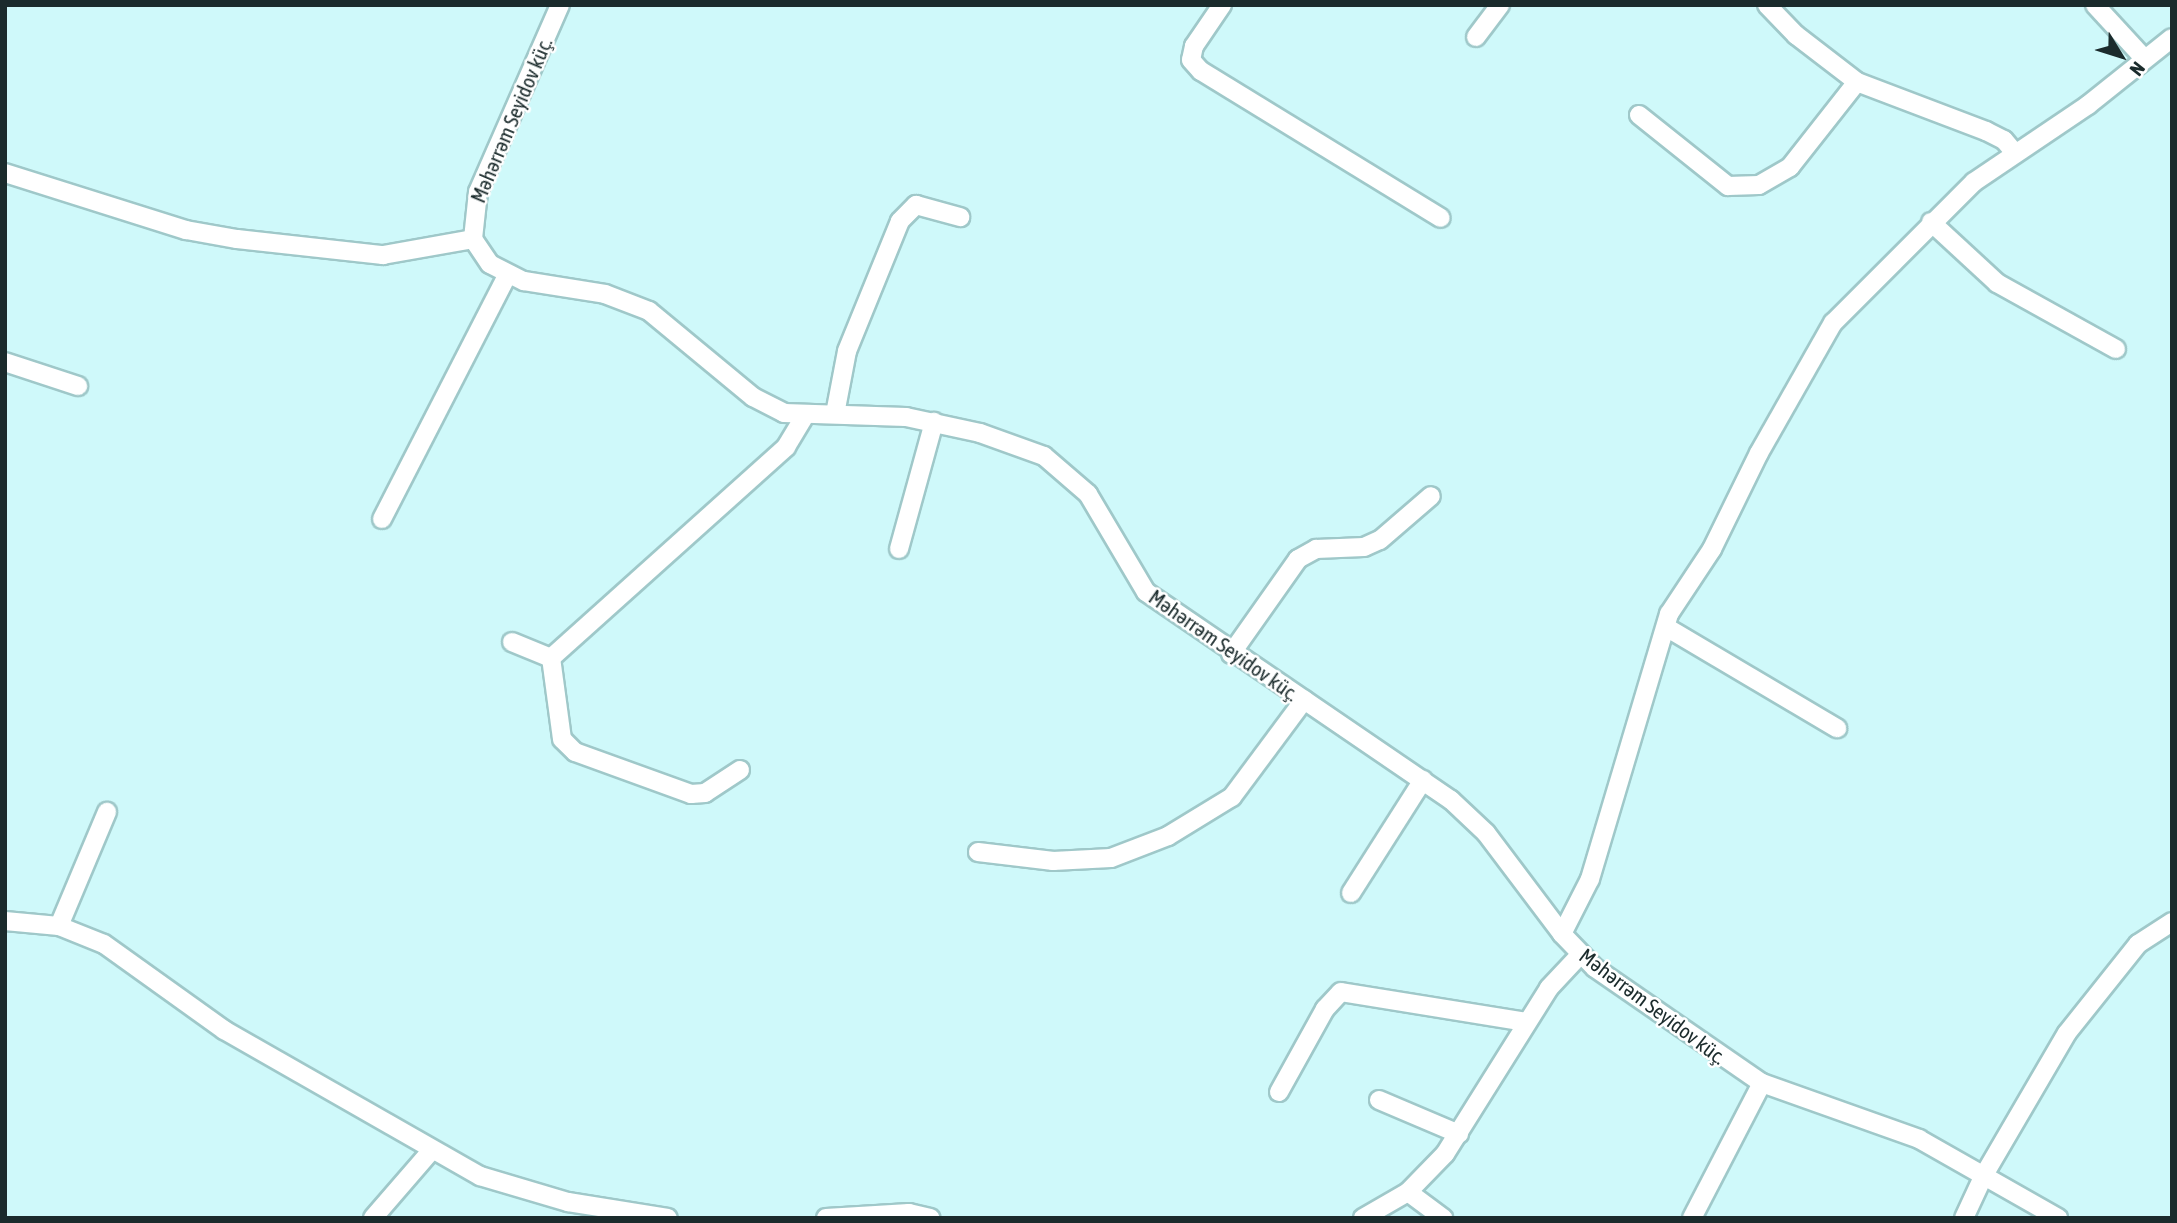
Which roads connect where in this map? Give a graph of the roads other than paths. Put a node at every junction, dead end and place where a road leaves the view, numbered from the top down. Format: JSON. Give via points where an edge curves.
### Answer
{"nodes":[{"id":1,"x":559,"y":5,"type":"edge"},
{"id":2,"x":1222,"y":5,"type":"edge"},
{"id":3,"x":1500,"y":5,"type":"edge"},
{"id":4,"x":1767,"y":5,"type":"edge"},
{"id":5,"x":2095,"y":5,"type":"edge"},
{"id":6,"x":1476,"y":37,"type":"dead end"},
{"id":7,"x":2172,"y":38,"type":"edge"},
{"id":8,"x":2143,"y":57,"type":"junction"},
{"id":9,"x":1857,"y":82,"type":"junction"},
{"id":10,"x":1639,"y":116,"type":"dead end"},
{"id":11,"x":2015,"y":153,"type":"junction"},
{"id":12,"x":5,"y":173,"type":"edge"},
{"id":13,"x":960,"y":217,"type":"dead end"},
{"id":14,"x":1441,"y":218,"type":"dead end"},
{"id":15,"x":1931,"y":222,"type":"junction"},
{"id":16,"x":473,"y":239,"type":"junction"},
{"id":17,"x":507,"y":276,"type":"junction"},
{"id":18,"x":2116,"y":349,"type":"dead end"},
{"id":19,"x":5,"y":362,"type":"edge"},
{"id":20,"x":78,"y":386,"type":"dead end"},
{"id":21,"x":835,"y":414,"type":"junction"},
{"id":22,"x":805,"y":415,"type":"junction"},
{"id":23,"x":934,"y":422,"type":"junction"},
{"id":24,"x":1431,"y":496,"type":"dead end"},
{"id":25,"x":382,"y":519,"type":"dead end"},
{"id":26,"x":899,"y":549,"type":"dead end"},
{"id":27,"x":1666,"y":627,"type":"junction"},
{"id":28,"x":512,"y":642,"type":"dead end"},
{"id":29,"x":1231,"y":654,"type":"junction"},
{"id":30,"x":551,"y":658,"type":"junction"},
{"id":31,"x":1304,"y":700,"type":"junction"},
{"id":32,"x":1837,"y":728,"type":"dead end"},
{"id":33,"x":740,"y":770,"type":"dead end"},
{"id":34,"x":1423,"y":780,"type":"junction"},
{"id":35,"x":107,"y":812,"type":"dead end"},
{"id":36,"x":978,"y":852,"type":"dead end"},
{"id":37,"x":1351,"y":892,"type":"dead end"},
{"id":38,"x":5,"y":921,"type":"edge"},
{"id":39,"x":2172,"y":922,"type":"edge"},
{"id":40,"x":59,"y":926,"type":"junction"},
{"id":41,"x":1562,"y":934,"type":"junction"},
{"id":42,"x":1580,"y":955,"type":"junction"},
{"id":43,"x":1527,"y":1022,"type":"junction"},
{"id":44,"x":1762,"y":1083,"type":"junction"},
{"id":45,"x":1279,"y":1092,"type":"dead end"},
{"id":46,"x":1379,"y":1100,"type":"dead end"},
{"id":47,"x":1459,"y":1134,"type":"junction"},
{"id":48,"x":430,"y":1151,"type":"junction"},
{"id":49,"x":1984,"y":1175,"type":"junction"},
{"id":50,"x":1408,"y":1192,"type":"junction"},
{"id":51,"x":373,"y":1218,"type":"edge"},
{"id":52,"x":668,"y":1218,"type":"edge"},
{"id":53,"x":826,"y":1218,"type":"edge"},
{"id":54,"x":930,"y":1218,"type":"edge"},
{"id":55,"x":1363,"y":1218,"type":"edge"},
{"id":56,"x":1443,"y":1218,"type":"edge"},
{"id":57,"x":1692,"y":1218,"type":"edge"},
{"id":58,"x":1964,"y":1218,"type":"edge"},
{"id":59,"x":2058,"y":1218,"type":"edge"}],
"edges":[{"from":1,"to":16,"type":"street","name":"Məhərrəm Seyidov küç.","via":[[478,192]]},
{"from":2,"to":14,"type":"street","via":[[1194,46],[1191,60],[1201,71]]},
{"from":3,"to":6,"type":"street"},
{"from":4,"to":9,"type":"street","via":[[1796,35]]},
{"from":5,"to":8,"type":"street"},
{"from":7,"to":8,"type":"street"},
{"from":8,"to":11,"type":"street","via":[[2088,105]]},
{"from":9,"to":10,"type":"street","via":[[1790,167],[1759,185],[1728,186]]},
{"from":9,"to":11,"type":"street","via":[[1986,131],[2004,140]]},
{"from":11,"to":15,"type":"street"},
{"from":12,"to":16,"type":"street","via":[[186,230],[237,239],[383,255]]},
{"from":13,"to":21,"type":"street","via":[[916,205],[900,221],[847,351]]},
{"from":15,"to":18,"type":"street","via":[[1997,283]]},
{"from":15,"to":27,"type":"street","via":[[1833,323]]},
{"from":16,"to":17,"type":"street","name":"Məhərrəm Seyidov küç.","via":[[480,254]]},
{"from":17,"to":22,"type":"street","name":"Məhərrəm Seyidov küç.","via":[[605,295],[649,311],[753,397],[784,412]]},
{"from":17,"to":25,"type":"street"},
{"from":19,"to":20,"type":"street"},
{"from":21,"to":22,"type":"street","name":"Məhərrəm Seyidov küç."},
{"from":21,"to":23,"type":"street","name":"Məhərrəm Seyidov küç."},
{"from":22,"to":30,"type":"street","via":[[786,447]]},
{"from":23,"to":26,"type":"street"},
{"from":23,"to":29,"type":"street","name":"Məhərrəm Seyidov küç.","via":[[1022,446],[1069,473],[1088,494],[1146,592]]},
{"from":24,"to":29,"type":"street","via":[[1380,540],[1364,547],[1316,549],[1298,559]]},
{"from":27,"to":32,"type":"street"},
{"from":27,"to":41,"type":"street","via":[[1590,879]]},
{"from":28,"to":30,"type":"street"},
{"from":29,"to":31,"type":"street","name":"Məhərrəm Seyidov küç."},
{"from":30,"to":33,"type":"street","via":[[562,739],[575,752],[691,794],[705,793]]},
{"from":31,"to":34,"type":"street","name":"Məhərrəm Seyidov küç."},
{"from":31,"to":36,"type":"street","via":[[1232,797],[1168,836],[1111,858],[1053,861]]},
{"from":34,"to":37,"type":"street"},
{"from":34,"to":41,"type":"street","name":"Məhərrəm Seyidov küç.","via":[[1486,833]]},
{"from":35,"to":40,"type":"street"},
{"from":38,"to":40,"type":"street"},
{"from":39,"to":49,"type":"street","via":[[2138,944],[2067,1033]]},
{"from":40,"to":48,"type":"street","via":[[104,944],[212,1023]]},
{"from":41,"to":42,"type":"street","name":"Məhərrəm Seyidov küç."},
{"from":42,"to":43,"type":"street","via":[[1549,988]]},
{"from":42,"to":44,"type":"street","name":"Məhərrəm Seyidov küç."},
{"from":43,"to":45,"type":"street","via":[[1341,992],[1325,1009]]},
{"from":43,"to":47,"type":"street"},
{"from":44,"to":49,"type":"street","name":"Məhərrəm Seyidov küç.","via":[[1896,1129]]},
{"from":44,"to":57,"type":"street"},
{"from":46,"to":47,"type":"street"},
{"from":47,"to":50,"type":"street"},
{"from":48,"to":51,"type":"street"},
{"from":48,"to":52,"type":"street","via":[[513,1188]]},
{"from":49,"to":58,"type":"street"},
{"from":49,"to":59,"type":"street","name":"Məhərrəm Seyidov küç."},
{"from":50,"to":55,"type":"street"},
{"from":50,"to":56,"type":"street"},
{"from":53,"to":54,"type":"street","via":[[909,1213]]}]}
